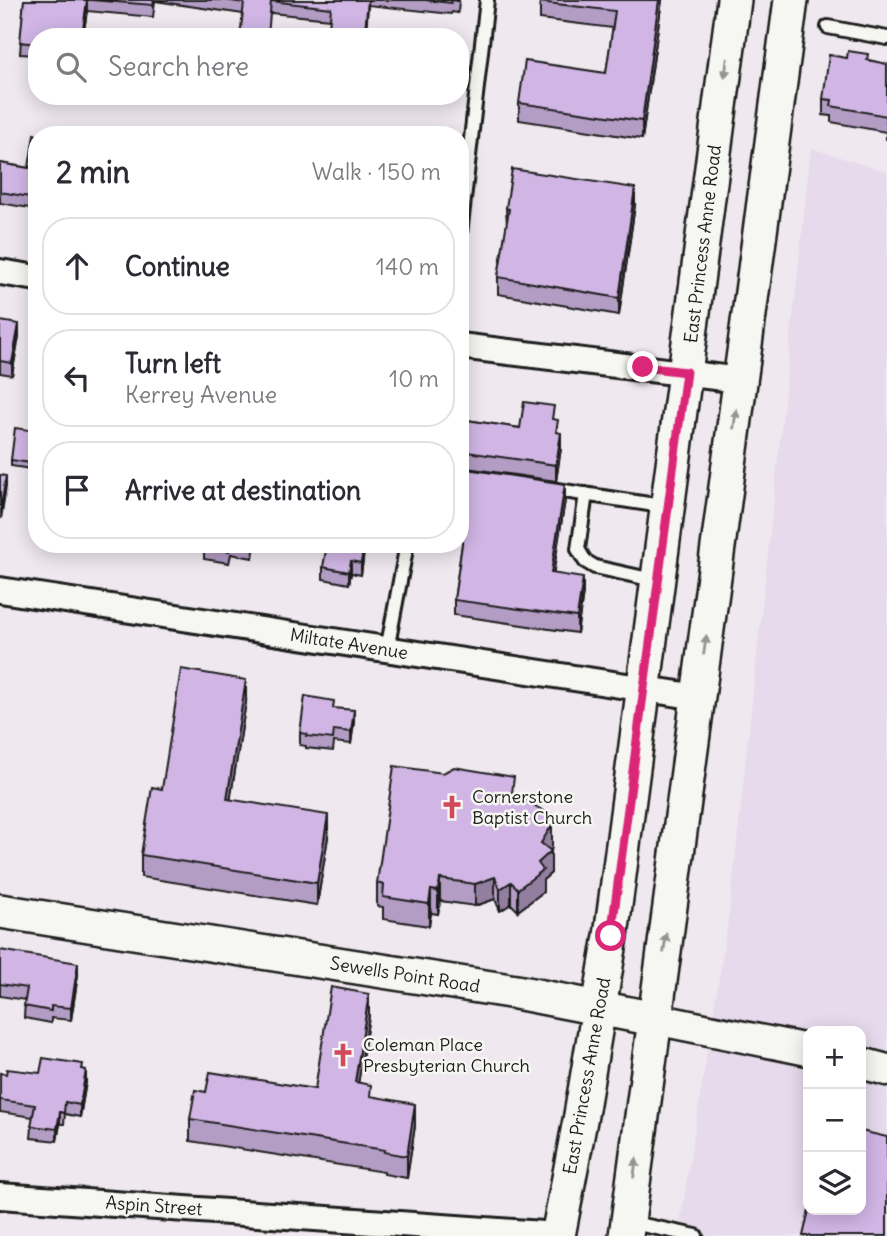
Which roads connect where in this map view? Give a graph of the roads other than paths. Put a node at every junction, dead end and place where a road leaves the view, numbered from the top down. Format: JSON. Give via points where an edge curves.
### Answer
{"nodes":[{"id":1,"x":487,"y":0,"type":"edge"},
{"id":2,"x":734,"y":0,"type":"edge"},
{"id":3,"x":791,"y":0,"type":"edge"},
{"id":4,"x":828,"y":27,"type":"dead end"},
{"id":5,"x":887,"y":37,"type":"edge"},
{"id":6,"x":469,"y":156,"type":"edge"},
{"id":7,"x":0,"y":272,"type":"edge"},
{"id":8,"x":28,"y":277,"type":"edge"},
{"id":9,"x":469,"y":347,"type":"edge"},
{"id":10,"x":686,"y":372,"type":"junction"},
{"id":11,"x":740,"y":380,"type":"junction"},
{"id":12,"x":536,"y":487,"type":"edge"},
{"id":13,"x":586,"y":494,"type":"junction"},
{"id":14,"x":668,"y":507,"type":"junction"},
{"id":15,"x":405,"y":553,"type":"edge"},
{"id":16,"x":658,"y":581,"type":"junction"},
{"id":17,"x":0,"y":590,"type":"edge"},
{"id":18,"x":387,"y":650,"type":"junction"},
{"id":19,"x":643,"y":690,"type":"junction"},
{"id":20,"x":698,"y":697,"type":"junction"},
{"id":21,"x":0,"y":911,"type":"edge"},
{"id":22,"x":598,"y":1008,"type":"junction"},
{"id":23,"x":655,"y":1019,"type":"junction"},
{"id":24,"x":803,"y":1049,"type":"edge"},
{"id":25,"x":866,"y":1064,"type":"edge"},
{"id":26,"x":887,"y":1070,"type":"edge"},
{"id":27,"x":0,"y":1196,"type":"edge"},
{"id":28,"x":627,"y":1229,"type":"edge"},
{"id":29,"x":558,"y":1235,"type":"edge"},
{"id":30,"x":696,"y":1236,"type":"edge"}],
"edges":[{"from":1,"to":6,"type":"lane"},
{"from":2,"to":10,"type":"main road","name":"East Princess Anne Road","one_way":true},
{"from":3,"to":11,"type":"main road"},
{"from":4,"to":5,"type":"lane"},
{"from":7,"to":8,"type":"street"},
{"from":9,"to":10,"type":"street"},
{"from":10,"to":11,"type":"street"},
{"from":10,"to":14,"type":"main road","name":"East Princess Anne Road"},
{"from":20,"to":11,"type":"main road","one_way":true},
{"from":12,"to":13,"type":"lane"},
{"from":13,"to":14,"type":"lane"},
{"from":13,"to":16,"type":"lane","via":[[578,549],[585,561]]},
{"from":14,"to":16,"type":"main road","name":"East Princess Anne Road"},
{"from":15,"to":18,"type":"lane"},
{"from":16,"to":19,"type":"main road","name":"East Princess Anne Road"},
{"from":17,"to":18,"type":"street","name":"Miltate Avenue"},
{"from":18,"to":19,"type":"street","name":"Miltate Avenue"},
{"from":19,"to":20,"type":"street","name":"Miltate Avenue"},
{"from":19,"to":22,"type":"main road","name":"East Princess Anne Road"},
{"from":23,"to":20,"type":"main road","one_way":true},
{"from":21,"to":22,"type":"main road","name":"Sewells Point Road"},
{"from":22,"to":23,"type":"main road","name":"Sewells Point Road"},
{"from":22,"to":29,"type":"main road","name":"East Princess Anne Road"},
{"from":23,"to":24,"type":"street","name":"Sewells Point Road"},
{"from":28,"to":23,"type":"main road","one_way":true},
{"from":25,"to":26,"type":"street"},
{"from":27,"to":29,"type":"street","name":"Aspin Street"},
{"from":28,"to":30,"type":"lane"}]}
